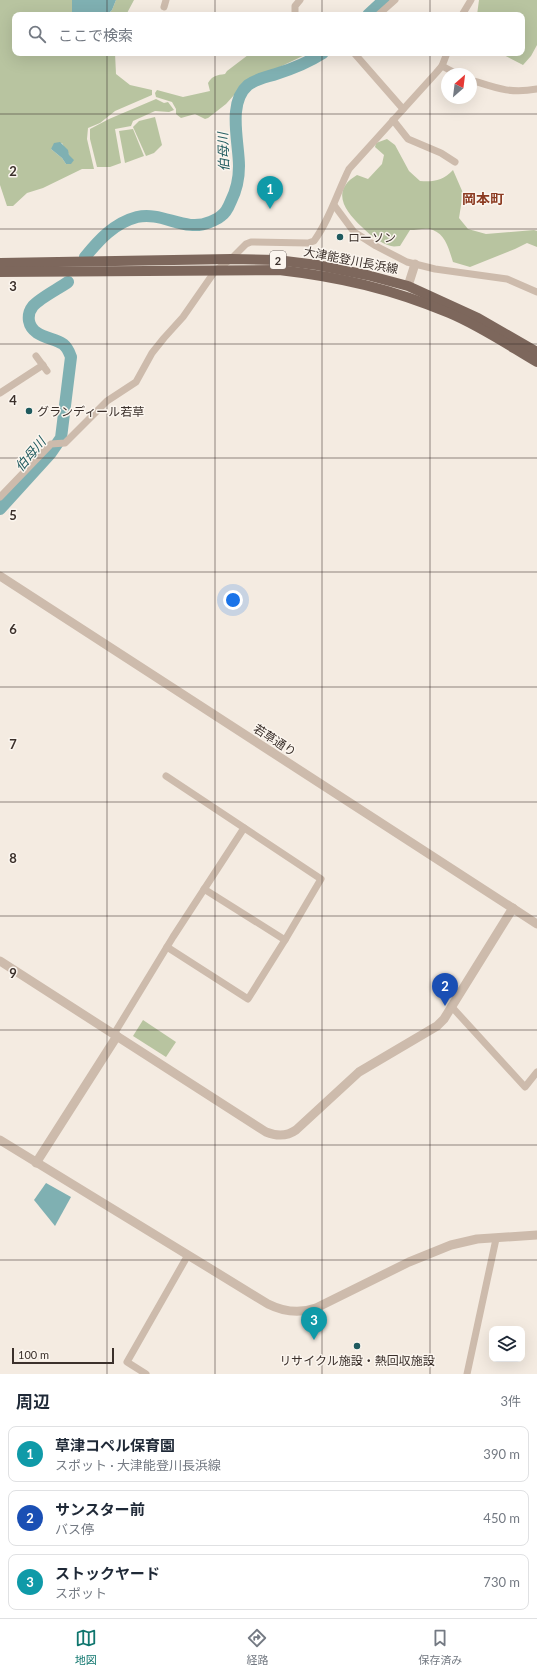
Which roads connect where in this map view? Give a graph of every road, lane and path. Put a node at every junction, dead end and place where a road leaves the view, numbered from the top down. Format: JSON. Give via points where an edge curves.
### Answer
{"nodes":[{"id":1,"x":394,"y":0,"type":"edge"},
{"id":2,"x":471,"y":0,"type":"edge"},
{"id":3,"x":296,"y":2,"type":"edge"},
{"id":4,"x":295,"y":12,"type":"edge"},
{"id":5,"x":381,"y":12,"type":"edge"},
{"id":6,"x":464,"y":12,"type":"edge"},
{"id":7,"x":357,"y":56,"type":"edge"},
{"id":8,"x":446,"y":56,"type":"edge"},
{"id":9,"x":442,"y":66,"type":"junction"},
{"id":10,"x":446,"y":68,"type":"edge"},
{"id":11,"x":477,"y":82,"type":"edge"},
{"id":12,"x":537,"y":89,"type":"edge"},
{"id":13,"x":403,"y":109,"type":"junction"},
{"id":14,"x":393,"y":120,"type":"junction"},
{"id":15,"x":455,"y":162,"type":"dead end"},
{"id":16,"x":334,"y":205,"type":"junction"},
{"id":17,"x":232,"y":259,"type":"junction"},
{"id":18,"x":0,"y":263,"type":"edge"},
{"id":19,"x":415,"y":264,"type":"junction"},
{"id":20,"x":215,"y":271,"type":"junction"},
{"id":21,"x":0,"y":272,"type":"edge"},
{"id":22,"x":408,"y":286,"type":"junction"},
{"id":23,"x":537,"y":292,"type":"edge"},
{"id":24,"x":536,"y":351,"type":"edge"},
{"id":25,"x":36,"y":356,"type":"dead end"},
{"id":26,"x":537,"y":362,"type":"edge"},
{"id":27,"x":0,"y":393,"type":"edge"},
{"id":28,"x":0,"y":497,"type":"edge"},
{"id":29,"x":0,"y":576,"type":"edge"},
{"id":30,"x":166,"y":776,"type":"dead end"},
{"id":31,"x":244,"y":828,"type":"junction"},
{"id":32,"x":204,"y":890,"type":"junction"},
{"id":33,"x":513,"y":908,"type":"junction"},
{"id":34,"x":537,"y":924,"type":"edge"},
{"id":35,"x":285,"y":940,"type":"junction"},
{"id":36,"x":167,"y":947,"type":"junction"},
{"id":37,"x":0,"y":961,"type":"edge"},
{"id":38,"x":451,"y":1006,"type":"junction"},
{"id":39,"x":116,"y":1035,"type":"junction"},
{"id":40,"x":537,"y":1072,"type":"edge"},
{"id":41,"x":0,"y":1140,"type":"edge"},
{"id":42,"x":36,"y":1163,"type":"junction"},
{"id":43,"x":537,"y":1235,"type":"edge"},
{"id":44,"x":496,"y":1239,"type":"junction"},
{"id":45,"x":188,"y":1255,"type":"junction"},
{"id":46,"x":146,"y":1374,"type":"edge"},
{"id":47,"x":467,"y":1374,"type":"edge"}],
"edges":[{"from":1,"to":5,"type":"street"},
{"from":2,"to":6,"type":"street"},
{"from":3,"to":4,"type":"street"},
{"from":7,"to":13,"type":"street"},
{"from":8,"to":9,"type":"street"},
{"from":9,"to":10,"type":"street"},
{"from":9,"to":13,"type":"street"},
{"from":11,"to":12,"type":"street","via":[[519,92]]},
{"from":13,"to":14,"type":"street"},
{"from":14,"to":15,"type":"street","via":[[408,139]]},
{"from":14,"to":16,"type":"street","via":[[349,170]]},
{"from":16,"to":17,"type":"street","via":[[314,241],[251,242]]},
{"from":16,"to":19,"type":"street","via":[[354,232],[376,246]]},
{"from":17,"to":18,"type":"main road","name":"大津能登川長浜線","number":"2"},
{"from":17,"to":20,"type":"street"},
{"from":17,"to":22,"type":"main road","name":"大津能登川長浜線","number":"2","via":[[277,260],[317,265]]},
{"from":19,"to":22,"type":"street"},
{"from":19,"to":23,"type":"street","via":[[507,279]]},
{"from":20,"to":21,"type":"main road","name":"大津能登川長浜線","number":"2"},
{"from":20,"to":26,"type":"main road","name":"大津能登川長浜線","number":"2","via":[[279,270],[324,275],[366,285],[404,296],[450,314]]},
{"from":20,"to":28,"type":"street","via":[[152,353],[136,382],[108,402],[65,443],[51,444]]},
{"from":22,"to":24,"type":"main road","name":"大津能登川長浜線","number":"2","via":[[478,318]]},
{"from":25,"to":27,"type":"street","via":[[45,368]]},
{"from":29,"to":33,"type":"street","name":"若草通り"},
{"from":30,"to":31,"type":"street"},
{"from":31,"to":32,"type":"street"},
{"from":31,"to":35,"type":"street","via":[[320,879]]},
{"from":32,"to":35,"type":"street"},
{"from":32,"to":36,"type":"street"},
{"from":33,"to":34,"type":"street","name":"若草通り"},
{"from":33,"to":38,"type":"street"},
{"from":35,"to":36,"type":"street","via":[[248,999]]},
{"from":36,"to":39,"type":"street"},
{"from":37,"to":39,"type":"street"},
{"from":38,"to":39,"type":"street","via":[[437,1026],[359,1072],[296,1130],[284,1135],[266,1132]]},
{"from":38,"to":40,"type":"street","via":[[525,1087]]},
{"from":39,"to":42,"type":"street"},
{"from":41,"to":42,"type":"street"},
{"from":42,"to":45,"type":"street"},
{"from":43,"to":44,"type":"street"},
{"from":44,"to":45,"type":"street","via":[[470,1241],[431,1252],[306,1312],[276,1308]]},
{"from":44,"to":47,"type":"street"},
{"from":45,"to":46,"type":"street","via":[[127,1362]]}]}
